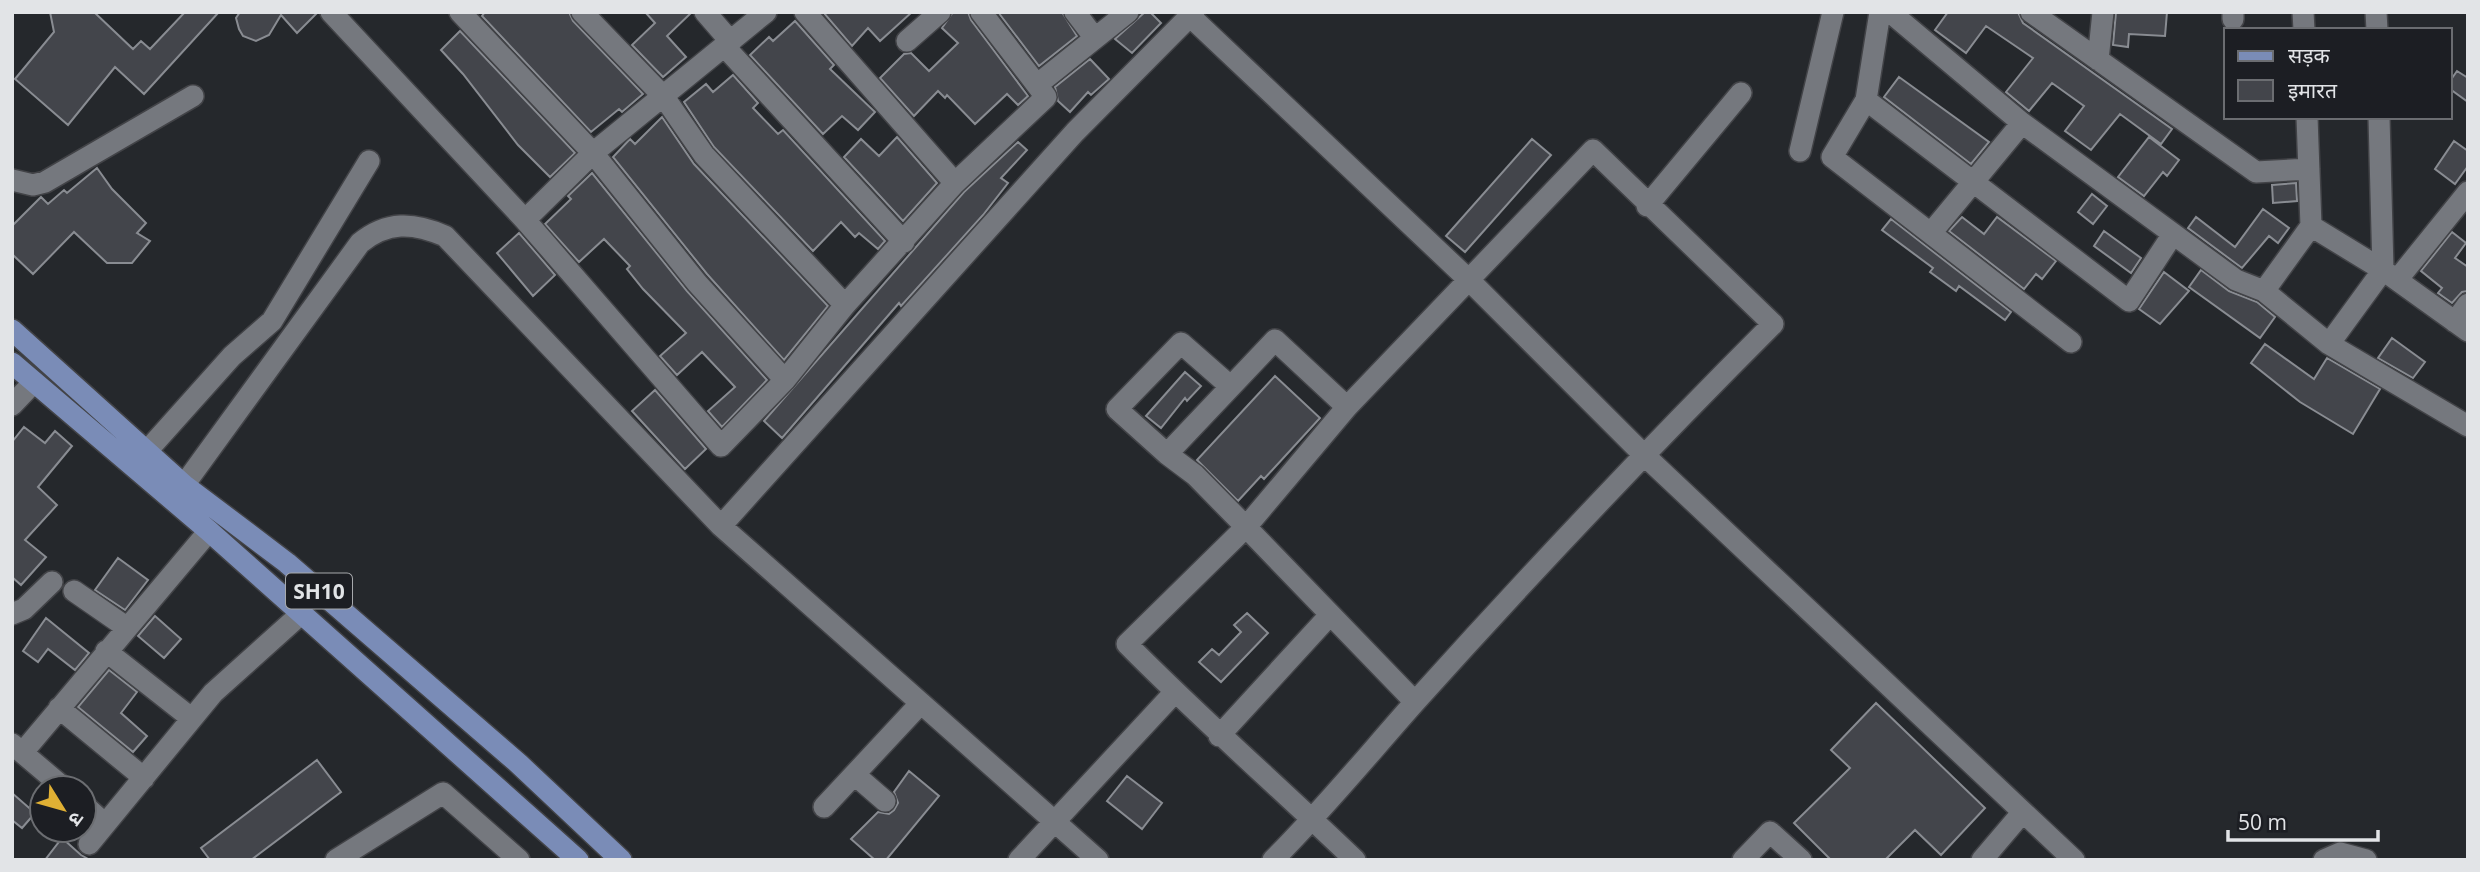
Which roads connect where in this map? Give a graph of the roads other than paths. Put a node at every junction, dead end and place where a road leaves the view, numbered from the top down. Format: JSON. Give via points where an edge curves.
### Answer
{"nodes":[{"id":1,"x":331,"y":12,"type":"edge"},
{"id":2,"x":460,"y":12,"type":"edge"},
{"id":3,"x":582,"y":12,"type":"edge"},
{"id":4,"x":705,"y":12,"type":"edge"},
{"id":5,"x":766,"y":12,"type":"edge"},
{"id":6,"x":805,"y":12,"type":"edge"},
{"id":7,"x":940,"y":12,"type":"edge"},
{"id":8,"x":981,"y":12,"type":"edge"},
{"id":9,"x":1075,"y":12,"type":"edge"},
{"id":10,"x":1128,"y":12,"type":"edge"},
{"id":11,"x":1833,"y":12,"type":"edge"},
{"id":12,"x":1880,"y":12,"type":"edge"},
{"id":13,"x":1890,"y":12,"type":"edge"},
{"id":14,"x":2031,"y":12,"type":"edge"},
{"id":15,"x":2103,"y":12,"type":"edge"},
{"id":16,"x":1192,"y":14,"type":"edge"},
{"id":17,"x":1094,"y":37,"type":"junction"},
{"id":18,"x":907,"y":41,"type":"dead end"},
{"id":19,"x":728,"y":45,"type":"junction"},
{"id":20,"x":2098,"y":60,"type":"junction"},
{"id":21,"x":1038,"y":83,"type":"junction"},
{"id":22,"x":1741,"y":93,"type":"dead end"},
{"id":23,"x":193,"y":96,"type":"dead end"},
{"id":24,"x":664,"y":97,"type":"junction"},
{"id":25,"x":1866,"y":100,"type":"junction"},
{"id":26,"x":2307,"y":119,"type":"edge"},
{"id":27,"x":2379,"y":119,"type":"edge"},
{"id":28,"x":2022,"y":123,"type":"junction"},
{"id":29,"x":1800,"y":151,"type":"dead end"},
{"id":30,"x":593,"y":153,"type":"junction"},
{"id":31,"x":369,"y":161,"type":"dead end"},
{"id":32,"x":2309,"y":169,"type":"junction"},
{"id":33,"x":12,"y":180,"type":"edge"},
{"id":34,"x":1971,"y":181,"type":"junction"},
{"id":35,"x":955,"y":183,"type":"junction"},
{"id":36,"x":2468,"y":192,"type":"edge"},
{"id":37,"x":1647,"y":206,"type":"junction"},
{"id":38,"x":525,"y":219,"type":"junction"},
{"id":39,"x":2311,"y":226,"type":"junction"},
{"id":40,"x":1931,"y":233,"type":"junction"},
{"id":41,"x":2173,"y":234,"type":"junction"},
{"id":42,"x":904,"y":242,"type":"junction"},
{"id":43,"x":2390,"y":275,"type":"junction"},
{"id":44,"x":1470,"y":281,"type":"junction"},
{"id":45,"x":2264,"y":291,"type":"junction"},
{"id":46,"x":845,"y":306,"type":"junction"},
{"id":47,"x":2464,"y":319,"type":"edge"},
{"id":48,"x":12,"y":330,"type":"edge"},
{"id":49,"x":2071,"y":342,"type":"dead end"},
{"id":50,"x":2329,"y":344,"type":"junction"},
{"id":51,"x":12,"y":363,"type":"edge"},
{"id":52,"x":785,"y":380,"type":"junction"},
{"id":53,"x":34,"y":382,"type":"junction"},
{"id":54,"x":1230,"y":386,"type":"junction"},
{"id":55,"x":12,"y":404,"type":"edge"},
{"id":56,"x":1347,"y":407,"type":"junction"},
{"id":57,"x":2468,"y":425,"type":"edge"},
{"id":58,"x":147,"y":451,"type":"junction"},
{"id":59,"x":1167,"y":454,"type":"junction"},
{"id":60,"x":1643,"y":454,"type":"junction"},
{"id":61,"x":184,"y":485,"type":"junction"},
{"id":62,"x":721,"y":526,"type":"junction"},
{"id":63,"x":1246,"y":527,"type":"junction"},
{"id":64,"x":209,"y":531,"type":"junction"},
{"id":65,"x":52,"y":582,"type":"dead end"},
{"id":66,"x":74,"y":592,"type":"dead end"},
{"id":67,"x":302,"y":613,"type":"junction"},
{"id":68,"x":12,"y":614,"type":"edge"},
{"id":69,"x":1329,"y":615,"type":"junction"},
{"id":70,"x":126,"y":627,"type":"junction"},
{"id":71,"x":106,"y":651,"type":"junction"},
{"id":72,"x":1175,"y":692,"type":"junction"},
{"id":73,"x":1415,"y":702,"type":"junction"},
{"id":74,"x":920,"y":704,"type":"junction"},
{"id":75,"x":59,"y":708,"type":"junction"},
{"id":76,"x":191,"y":718,"type":"junction"},
{"id":77,"x":1219,"y":736,"type":"junction"},
{"id":78,"x":18,"y":748,"type":"edge"},
{"id":79,"x":48,"y":774,"type":"edge"},
{"id":80,"x":855,"y":775,"type":"junction"},
{"id":81,"x":145,"y":778,"type":"junction"},
{"id":82,"x":885,"y":801,"type":"dead end"},
{"id":83,"x":824,"y":807,"type":"dead end"},
{"id":84,"x":2022,"y":813,"type":"junction"},
{"id":85,"x":98,"y":818,"type":"edge"},
{"id":86,"x":1313,"y":820,"type":"junction"},
{"id":87,"x":1056,"y":821,"type":"junction"},
{"id":88,"x":105,"y":824,"type":"junction"},
{"id":89,"x":98,"y":833,"type":"edge"},
{"id":90,"x":336,"y":860,"type":"edge"},
{"id":91,"x":519,"y":860,"type":"edge"},
{"id":92,"x":578,"y":860,"type":"edge"},
{"id":93,"x":621,"y":860,"type":"edge"},
{"id":94,"x":1019,"y":860,"type":"edge"},
{"id":95,"x":1098,"y":860,"type":"edge"},
{"id":96,"x":1273,"y":860,"type":"edge"},
{"id":97,"x":1355,"y":860,"type":"edge"},
{"id":98,"x":1743,"y":860,"type":"edge"},
{"id":99,"x":1801,"y":860,"type":"edge"},
{"id":100,"x":1982,"y":860,"type":"edge"},
{"id":101,"x":2074,"y":860,"type":"edge"},
{"id":102,"x":2324,"y":860,"type":"edge"},
{"id":103,"x":2366,"y":860,"type":"edge"}],
"edges":[{"from":1,"to":38,"type":"street"},
{"from":2,"to":30,"type":"street"},
{"from":3,"to":24,"type":"street"},
{"from":4,"to":19,"type":"street"},
{"from":5,"to":19,"type":"street"},
{"from":6,"to":35,"type":"street"},
{"from":7,"to":18,"type":"street"},
{"from":8,"to":21,"type":"street"},
{"from":9,"to":17,"type":"street"},
{"from":10,"to":17,"type":"street"},
{"from":11,"to":29,"type":"street"},
{"from":12,"to":25,"type":"street"},
{"from":13,"to":28,"type":"street"},
{"from":14,"to":20,"type":"street"},
{"from":15,"to":20,"type":"street"},
{"from":16,"to":44,"type":"street"},
{"from":16,"to":62,"type":"street","via":[[1049,160]]},
{"from":17,"to":21,"type":"street"},
{"from":19,"to":24,"type":"street"},
{"from":19,"to":42,"type":"street"},
{"from":20,"to":32,"type":"street","via":[[2256,172]]},
{"from":21,"to":35,"type":"street","via":[[1045,97]]},
{"from":22,"to":37,"type":"street"},
{"from":23,"to":33,"type":"street","via":[[45,182],[33,185]]},
{"from":24,"to":30,"type":"street"},
{"from":24,"to":46,"type":"street","via":[[704,156]]},
{"from":25,"to":34,"type":"street"},
{"from":25,"to":40,"type":"street","via":[[1832,158]]},
{"from":26,"to":32,"type":"street"},
{"from":27,"to":43,"type":"street"},
{"from":28,"to":34,"type":"street"},
{"from":28,"to":41,"type":"street"},
{"from":30,"to":38,"type":"street"},
{"from":30,"to":52,"type":"street","via":[[697,283]]},
{"from":31,"to":58,"type":"street","via":[[272,321],[233,356]]},
{"from":32,"to":39,"type":"street"},
{"from":34,"to":40,"type":"street"},
{"from":34,"to":41,"type":"street","via":[[2129,301]]},
{"from":35,"to":42,"type":"street"},
{"from":36,"to":43,"type":"street"},
{"from":37,"to":44,"type":"street","via":[[1592,150]]},
{"from":37,"to":60,"type":"street","via":[[1773,324]]},
{"from":38,"to":52,"type":"street","via":[[721,446]]},
{"from":39,"to":43,"type":"street"},
{"from":39,"to":45,"type":"street"},
{"from":40,"to":49,"type":"street"},
{"from":41,"to":45,"type":"street","via":[[2236,280]]},
{"from":42,"to":46,"type":"street"},
{"from":43,"to":47,"type":"street"},
{"from":43,"to":50,"type":"street"},
{"from":44,"to":56,"type":"street"},
{"from":44,"to":60,"type":"street"},
{"from":45,"to":50,"type":"street"},
{"from":46,"to":52,"type":"street"},
{"from":48,"to":58,"type":"main road","number":"SH10"},
{"from":50,"to":57,"type":"street"},
{"from":51,"to":53,"type":"main road","number":"SH10"},
{"from":53,"to":55,"type":"street"},
{"from":53,"to":64,"type":"main road","number":"SH10"},
{"from":54,"to":56,"type":"street","via":[[1275,340]]},
{"from":54,"to":59,"type":"street"},
{"from":54,"to":59,"type":"street","via":[[1181,343],[1116,409]]},
{"from":56,"to":63,"type":"street"},
{"from":58,"to":61,"type":"main road","number":"SH10"},
{"from":59,"to":63,"type":"street","via":[[1195,475]]},
{"from":60,"to":73,"type":"street"},
{"from":60,"to":84,"type":"street"},
{"from":61,"to":62,"type":"street","via":[[360,243],[375,231],[407,225],[445,236]]},
{"from":61,"to":93,"type":"main road","number":"SH10","via":[[287,563],[519,764]]},
{"from":62,"to":74,"type":"street"},
{"from":63,"to":69,"type":"street"},
{"from":63,"to":72,"type":"street","via":[[1127,645]]},
{"from":64,"to":67,"type":"main road","number":"SH10"},
{"from":64,"to":70,"type":"street"},
{"from":65,"to":68,"type":"street","via":[[24,609]]},
{"from":66,"to":70,"type":"street"},
{"from":67,"to":76,"type":"street"},
{"from":67,"to":92,"type":"main road","number":"SH10"},
{"from":69,"to":73,"type":"street"},
{"from":69,"to":77,"type":"street"},
{"from":70,"to":71,"type":"street"},
{"from":71,"to":75,"type":"street"},
{"from":71,"to":76,"type":"street"},
{"from":72,"to":77,"type":"street"},
{"from":72,"to":87,"type":"street"},
{"from":73,"to":86,"type":"street"},
{"from":74,"to":80,"type":"street"},
{"from":74,"to":87,"type":"street"},
{"from":75,"to":78,"type":"street"},
{"from":75,"to":81,"type":"street"},
{"from":76,"to":81,"type":"street"},
{"from":77,"to":86,"type":"street"},
{"from":78,"to":79,"type":"street"},
{"from":80,"to":82,"type":"street"},
{"from":80,"to":83,"type":"street"},
{"from":81,"to":88,"type":"street"},
{"from":84,"to":100,"type":"street"},
{"from":84,"to":101,"type":"street"},
{"from":85,"to":88,"type":"street"},
{"from":86,"to":96,"type":"street"},
{"from":86,"to":97,"type":"street"},
{"from":87,"to":94,"type":"street"},
{"from":87,"to":95,"type":"street"},
{"from":88,"to":89,"type":"street"},
{"from":90,"to":91,"type":"street","via":[[443,793]]},
{"from":98,"to":99,"type":"street","via":[[1770,832]]},
{"from":102,"to":103,"type":"street","via":[[2340,852]]}]}
